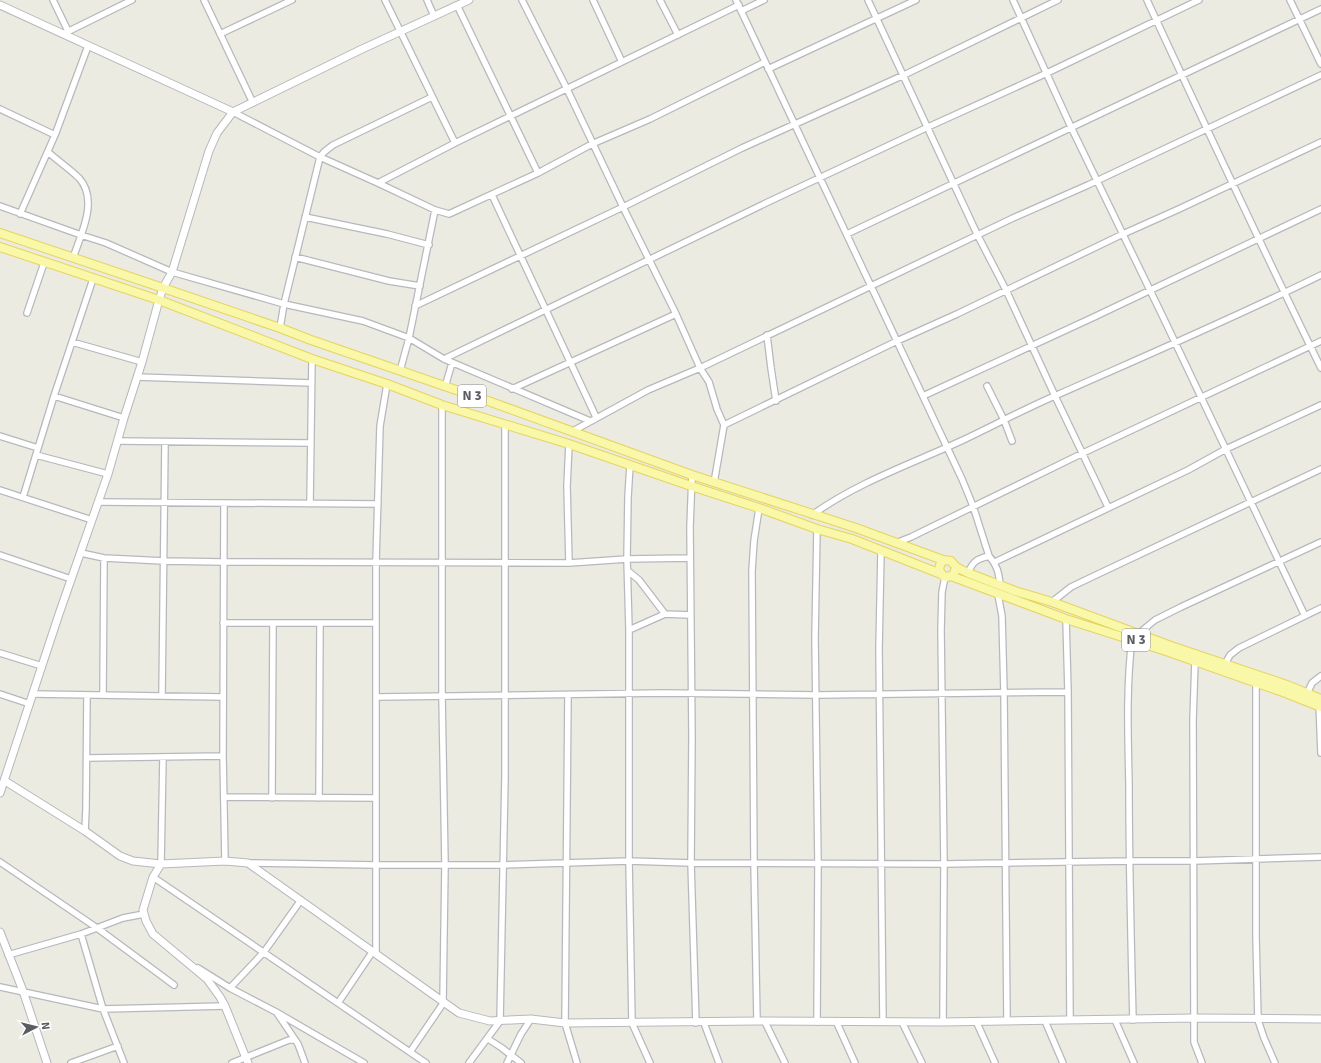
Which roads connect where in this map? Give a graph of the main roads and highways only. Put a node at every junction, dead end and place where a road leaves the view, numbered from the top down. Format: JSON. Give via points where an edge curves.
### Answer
{"nodes":[{"id":1,"x":0,"y":233,"type":"edge"},
{"id":2,"x":0,"y":247,"type":"edge"},
{"id":3,"x":943,"y":560,"type":"junction"},
{"id":4,"x":956,"y":567,"type":"junction"},
{"id":5,"x":946,"y":576,"type":"junction"},
{"id":6,"x":1135,"y":636,"type":"junction"},
{"id":7,"x":1305,"y":697,"type":"junction"},
{"id":8,"x":1320,"y":703,"type":"edge"}],
"edges":[{"from":1,"to":3,"type":"main road","number":"N 3","via":[[492,402],[714,483]]},
{"from":2,"to":5,"type":"main road","number":"N 3","via":[[159,300],[312,359],[442,405],[569,444],[852,539]]},
{"from":3,"to":4,"type":"main road","via":[[951,561]]},
{"from":3,"to":5,"type":"main road","via":[[939,568]]},
{"from":4,"to":5,"type":"main road","via":[[956,572]]},
{"from":4,"to":6,"type":"main road","number":"N 3","via":[[1014,592],[1052,602]]},
{"from":5,"to":6,"type":"main road","number":"N 3","via":[[1066,619]]},
{"from":6,"to":7,"type":"main road","number":"N 3","via":[[1225,664]]},
{"from":6,"to":7,"type":"main road","number":"N 3","via":[[1256,683]]},
{"from":7,"to":8,"type":"main road","number":"N 3"}]}
